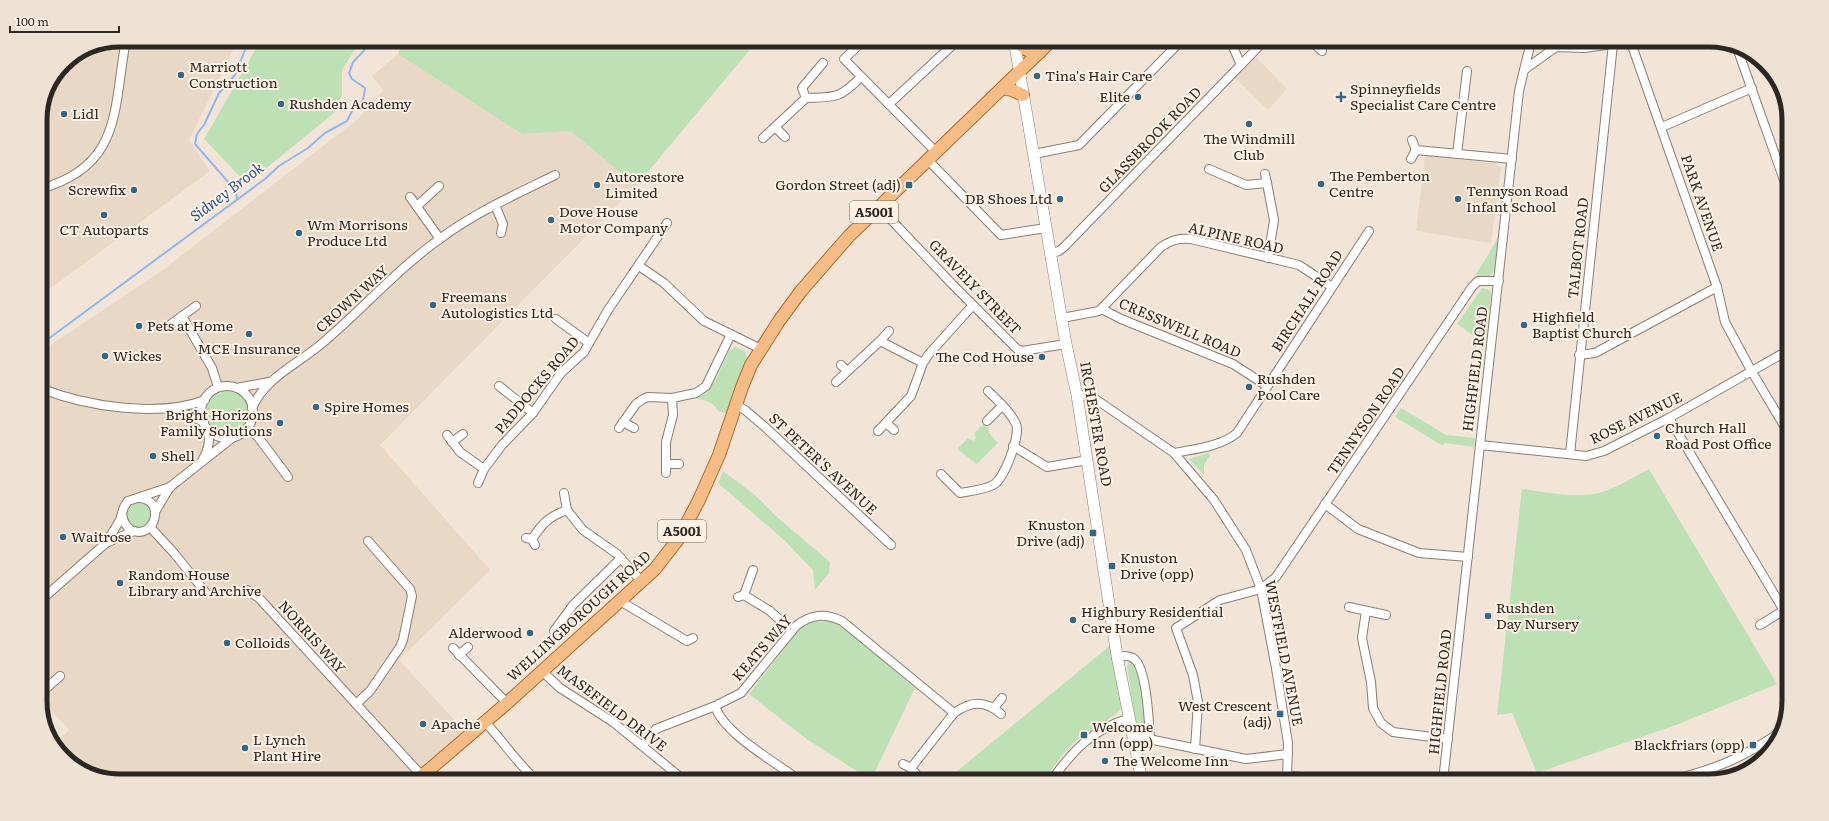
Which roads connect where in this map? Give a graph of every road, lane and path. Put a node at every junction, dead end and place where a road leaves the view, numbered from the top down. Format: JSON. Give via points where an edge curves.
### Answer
{"nodes":[{"id":1,"x":125,"y":47,"type":"edge"},
{"id":2,"x":857,"y":47,"type":"edge"},
{"id":3,"x":950,"y":47,"type":"edge"},
{"id":4,"x":1015,"y":47,"type":"edge"},
{"id":5,"x":1023,"y":47,"type":"edge"},
{"id":6,"x":1045,"y":47,"type":"edge"},
{"id":7,"x":1175,"y":47,"type":"edge"},
{"id":8,"x":1233,"y":47,"type":"edge"},
{"id":9,"x":1258,"y":47,"type":"edge"},
{"id":10,"x":1318,"y":47,"type":"edge"},
{"id":11,"x":1529,"y":47,"type":"edge"},
{"id":12,"x":1556,"y":47,"type":"joint"},
{"id":13,"x":1591,"y":47,"type":"edge"},
{"id":14,"x":1613,"y":47,"type":"edge"},
{"id":15,"x":1633,"y":47,"type":"edge"},
{"id":16,"x":1322,"y":51,"type":"dead end"},
{"id":17,"x":1040,"y":52,"type":"junction"},
{"id":18,"x":1739,"y":54,"type":"edge"},
{"id":19,"x":823,"y":63,"type":"dead end"},
{"id":20,"x":1241,"y":65,"type":"junction"},
{"id":21,"x":1524,"y":70,"type":"junction"},
{"id":22,"x":1467,"y":71,"type":"dead end"},
{"id":23,"x":1019,"y":72,"type":"junction"},
{"id":24,"x":861,"y":77,"type":"junction"},
{"id":25,"x":1002,"y":88,"type":"junction"},
{"id":26,"x":1752,"y":88,"type":"junction"},
{"id":27,"x":1023,"y":95,"type":"junction"},
{"id":28,"x":806,"y":98,"type":"junction"},
{"id":29,"x":889,"y":104,"type":"junction"},
{"id":30,"x":775,"y":127,"type":"junction"},
{"id":31,"x":1662,"y":127,"type":"junction"},
{"id":32,"x":785,"y":137,"type":"dead end"},
{"id":33,"x":764,"y":138,"type":"dead end"},
{"id":34,"x":1412,"y":140,"type":"dead end"},
{"id":35,"x":1416,"y":150,"type":"junction"},
{"id":36,"x":1034,"y":154,"type":"junction"},
{"id":37,"x":1457,"y":154,"type":"junction"},
{"id":38,"x":932,"y":156,"type":"junction"},
{"id":39,"x":1411,"y":159,"type":"dead end"},
{"id":40,"x":1512,"y":160,"type":"junction"},
{"id":41,"x":1209,"y":169,"type":"dead end"},
{"id":42,"x":1265,"y":174,"type":"dead end"},
{"id":43,"x":1782,"y":174,"type":"edge"},
{"id":44,"x":555,"y":175,"type":"dead end"},
{"id":45,"x":1267,"y":183,"type":"junction"},
{"id":46,"x":47,"y":186,"type":"edge"},
{"id":47,"x":439,"y":186,"type":"dead end"},
{"id":48,"x":410,"y":197,"type":"dead end"},
{"id":49,"x":495,"y":205,"type":"junction"},
{"id":50,"x":417,"y":206,"type":"junction"},
{"id":51,"x":879,"y":207,"type":"junction"},
{"id":52,"x":668,"y":223,"type":"dead end"},
{"id":53,"x":1046,"y":228,"type":"junction"},
{"id":54,"x":1369,"y":231,"type":"dead end"},
{"id":55,"x":501,"y":233,"type":"dead end"},
{"id":56,"x":440,"y":239,"type":"junction"},
{"id":57,"x":1051,"y":253,"type":"junction"},
{"id":58,"x":1268,"y":258,"type":"junction"},
{"id":59,"x":639,"y":266,"type":"junction"},
{"id":60,"x":1499,"y":281,"type":"junction"},
{"id":61,"x":1332,"y":287,"type":"junction"},
{"id":62,"x":1717,"y":287,"type":"junction"},
{"id":63,"x":196,"y":306,"type":"dead end"},
{"id":64,"x":973,"y":306,"type":"junction"},
{"id":65,"x":1102,"y":308,"type":"junction"},
{"id":66,"x":182,"y":316,"type":"junction"},
{"id":67,"x":1062,"y":318,"type":"junction"},
{"id":68,"x":556,"y":319,"type":"dead end"},
{"id":69,"x":167,"y":326,"type":"dead end"},
{"id":70,"x":890,"y":331,"type":"dead end"},
{"id":71,"x":731,"y":334,"type":"junction"},
{"id":72,"x":880,"y":340,"type":"junction"},
{"id":73,"x":590,"y":343,"type":"junction"},
{"id":74,"x":1066,"y":344,"type":"junction"},
{"id":75,"x":761,"y":349,"type":"junction"},
{"id":76,"x":1782,"y":354,"type":"edge"},
{"id":77,"x":1579,"y":355,"type":"junction"},
{"id":78,"x":923,"y":363,"type":"junction"},
{"id":79,"x":841,"y":365,"type":"dead end"},
{"id":80,"x":847,"y":371,"type":"junction"},
{"id":81,"x":1752,"y":372,"type":"junction"},
{"id":82,"x":269,"y":382,"type":"junction"},
{"id":83,"x":836,"y":382,"type":"dead end"},
{"id":84,"x":499,"y":386,"type":"dead end"},
{"id":85,"x":1267,"y":386,"type":"junction"},
{"id":86,"x":218,"y":388,"type":"junction"},
{"id":87,"x":236,"y":388,"type":"junction"},
{"id":88,"x":47,"y":390,"type":"edge"},
{"id":89,"x":988,"y":391,"type":"dead end"},
{"id":90,"x":1077,"y":395,"type":"junction"},
{"id":91,"x":672,"y":398,"type":"junction"},
{"id":92,"x":204,"y":400,"type":"junction"},
{"id":93,"x":736,"y":405,"type":"junction"},
{"id":94,"x":1002,"y":406,"type":"junction"},
{"id":95,"x":252,"y":408,"type":"junction"},
{"id":96,"x":168,"y":409,"type":"junction"},
{"id":97,"x":534,"y":413,"type":"junction"},
{"id":98,"x":1669,"y":418,"type":"junction"},
{"id":99,"x":987,"y":421,"type":"dead end"},
{"id":100,"x":1782,"y":422,"type":"edge"},
{"id":101,"x":886,"y":423,"type":"junction"},
{"id":102,"x":206,"y":425,"type":"junction"},
{"id":103,"x":247,"y":428,"type":"junction"},
{"id":104,"x":634,"y":428,"type":"dead end"},
{"id":105,"x":894,"y":430,"type":"dead end"},
{"id":106,"x":878,"y":431,"type":"dead end"},
{"id":107,"x":463,"y":434,"type":"dead end"},
{"id":108,"x":232,"y":438,"type":"junction"},
{"id":109,"x":1480,"y":445,"type":"junction"},
{"id":110,"x":1013,"y":446,"type":"junction"},
{"id":111,"x":1174,"y":453,"type":"junction"},
{"id":112,"x":1570,"y":454,"type":"junction"},
{"id":113,"x":203,"y":459,"type":"junction"},
{"id":114,"x":1088,"y":460,"type":"junction"},
{"id":115,"x":679,"y":464,"type":"dead end"},
{"id":116,"x":484,"y":469,"type":"junction"},
{"id":117,"x":941,"y":474,"type":"dead end"},
{"id":118,"x":288,"y":478,"type":"dead end"},
{"id":119,"x":478,"y":483,"type":"dead end"},
{"id":120,"x":170,"y":488,"type":"junction"},
{"id":121,"x":564,"y":494,"type":"dead end"},
{"id":122,"x":140,"y":498,"type":"junction"},
{"id":123,"x":1325,"y":504,"type":"junction"},
{"id":124,"x":568,"y":510,"type":"junction"},
{"id":125,"x":155,"y":512,"type":"junction"},
{"id":126,"x":122,"y":514,"type":"junction"},
{"id":127,"x":150,"y":527,"type":"junction"},
{"id":128,"x":134,"y":531,"type":"junction"},
{"id":129,"x":368,"y":541,"type":"dead end"},
{"id":130,"x":531,"y":541,"type":"dead end"},
{"id":131,"x":106,"y":543,"type":"junction"},
{"id":132,"x":891,"y":545,"type":"dead end"},
{"id":133,"x":1468,"y":557,"type":"junction"},
{"id":134,"x":621,"y":558,"type":"junction"},
{"id":135,"x":754,"y":570,"type":"dead end"},
{"id":136,"x":641,"y":582,"type":"junction"},
{"id":137,"x":1261,"y":589,"type":"junction"},
{"id":138,"x":247,"y":590,"type":"dead end"},
{"id":139,"x":206,"y":594,"type":"dead end"},
{"id":140,"x":47,"y":595,"type":"edge"},
{"id":141,"x":620,"y":601,"type":"junction"},
{"id":142,"x":1782,"y":602,"type":"edge"},
{"id":143,"x":1349,"y":607,"type":"dead end"},
{"id":144,"x":1782,"y":611,"type":"edge"},
{"id":145,"x":1366,"y":612,"type":"junction"},
{"id":146,"x":1386,"y":615,"type":"dead end"},
{"id":147,"x":1760,"y":625,"type":"dead end"},
{"id":148,"x":554,"y":631,"type":"dead end"},
{"id":149,"x":792,"y":631,"type":"junction"},
{"id":150,"x":693,"y":638,"type":"dead end"},
{"id":151,"x":468,"y":647,"type":"dead end"},
{"id":152,"x":453,"y":648,"type":"dead end"},
{"id":153,"x":459,"y":655,"type":"junction"},
{"id":154,"x":1117,"y":656,"type":"junction"},
{"id":155,"x":542,"y":671,"type":"junction"},
{"id":156,"x":60,"y":676,"type":"dead end"},
{"id":157,"x":47,"y":688,"type":"edge"},
{"id":158,"x":1002,"y":698,"type":"dead end"},
{"id":159,"x":507,"y":703,"type":"junction"},
{"id":160,"x":356,"y":704,"type":"junction"},
{"id":161,"x":715,"y":706,"type":"junction"},
{"id":162,"x":994,"y":708,"type":"junction"},
{"id":163,"x":954,"y":713,"type":"junction"},
{"id":164,"x":1001,"y":714,"type":"dead end"},
{"id":165,"x":1130,"y":718,"type":"junction"},
{"id":166,"x":485,"y":722,"type":"junction"},
{"id":167,"x":1134,"y":736,"type":"junction"},
{"id":168,"x":1772,"y":737,"type":"edge"},
{"id":169,"x":1448,"y":739,"type":"junction"},
{"id":170,"x":1150,"y":740,"type":"junction"},
{"id":171,"x":642,"y":746,"type":"junction"},
{"id":172,"x":1195,"y":749,"type":"junction"},
{"id":173,"x":1288,"y":754,"type":"junction"},
{"id":174,"x":903,"y":764,"type":"dead end"},
{"id":175,"x":911,"y":768,"type":"junction"},
{"id":176,"x":416,"y":774,"type":"edge"},
{"id":177,"x":424,"y":774,"type":"edge"},
{"id":178,"x":530,"y":774,"type":"edge"},
{"id":179,"x":676,"y":774,"type":"edge"},
{"id":180,"x":789,"y":774,"type":"edge"},
{"id":181,"x":915,"y":774,"type":"edge"},
{"id":182,"x":1056,"y":774,"type":"edge"},
{"id":183,"x":1141,"y":774,"type":"edge"},
{"id":184,"x":1288,"y":774,"type":"edge"},
{"id":185,"x":1444,"y":774,"type":"edge"},
{"id":186,"x":1694,"y":774,"type":"edge"}],
"edges":[{"from":1,"to":46,"type":"street","via":[[119,95],[105,143],[91,162],[82,169],[65,180]]},
{"from":2,"to":24,"type":"street","via":[[844,59]]},
{"from":3,"to":29,"type":"street"},
{"from":4,"to":23,"type":"main road","name":"IRCHESTER ROAD"},
{"from":5,"to":17,"type":"main road"},
{"from":6,"to":17,"type":"main road","name":"WELLINGBOROUGH ROAD","number":"A5001"},
{"from":7,"to":36,"type":"street","via":[[1080,145]]},
{"from":8,"to":20,"type":"street"},
{"from":9,"to":20,"type":"street","name":"GLASSBROOK ROAD"},
{"from":10,"to":16,"type":"street"},
{"from":11,"to":21,"type":"street","name":"HIGHFIELD ROAD"},
{"from":12,"to":13,"type":"street"},
{"from":12,"to":21,"type":"street"},
{"from":14,"to":77,"type":"street","name":"TALBOT ROAD"},
{"from":15,"to":31,"type":"street","name":"PARK AVENUE"},
{"from":17,"to":23,"type":"main road","name":"WELLINGBOROUGH ROAD","number":"A5001"},
{"from":18,"to":26,"type":"street"},
{"from":19,"to":28,"type":"street","via":[[802,88]]},
{"from":20,"to":57,"type":"street","name":"GLASSBROOK ROAD","via":[[1064,247]]},
{"from":21,"to":40,"type":"street","name":"HIGHFIELD ROAD","via":[[1519,91]]},
{"from":22,"to":37,"type":"street"},
{"from":23,"to":25,"type":"main road","name":"WELLINGBOROUGH ROAD","number":"A5001"},
{"from":23,"to":27,"type":"main road","name":"IRCHESTER ROAD"},
{"from":24,"to":28,"type":"street","via":[[847,91],[834,98]]},
{"from":24,"to":29,"type":"street"},
{"from":25,"to":27,"type":"main road"},
{"from":25,"to":38,"type":"main road","name":"WELLINGBOROUGH ROAD","number":"A5001"},
{"from":26,"to":31,"type":"street"},
{"from":26,"to":43,"type":"street"},
{"from":27,"to":36,"type":"main road","name":"IRCHESTER ROAD"},
{"from":28,"to":30,"type":"street"},
{"from":29,"to":38,"type":"street"},
{"from":30,"to":32,"type":"street"},
{"from":30,"to":33,"type":"street"},
{"from":31,"to":62,"type":"street","name":"PARK AVENUE"},
{"from":34,"to":35,"type":"street"},
{"from":35,"to":37,"type":"street"},
{"from":35,"to":39,"type":"street"},
{"from":36,"to":53,"type":"main road","name":"IRCHESTER ROAD"},
{"from":37,"to":40,"type":"street"},
{"from":38,"to":51,"type":"main road","name":"WELLINGBOROUGH ROAD","number":"A5001"},
{"from":38,"to":53,"type":"street","via":[[1001,236]]},
{"from":40,"to":60,"type":"street","name":"HIGHFIELD ROAD"},
{"from":41,"to":45,"type":"street","via":[[1246,185]]},
{"from":42,"to":45,"type":"street"},
{"from":44,"to":49,"type":"street","name":"CROWN WAY"},
{"from":45,"to":58,"type":"street","via":[[1274,220]]},
{"from":47,"to":50,"type":"street"},
{"from":48,"to":50,"type":"street"},
{"from":49,"to":55,"type":"street","via":[[503,224]]},
{"from":49,"to":56,"type":"street","name":"CROWN WAY"},
{"from":50,"to":56,"type":"street"},
{"from":51,"to":64,"type":"street","name":"GRAVELY STREET"},
{"from":51,"to":75,"type":"main road","name":"WELLINGBOROUGH ROAD","number":"A5001","via":[[814,275]]},
{"from":52,"to":59,"type":"street","name":"PADDOCKS ROAD"},
{"from":53,"to":57,"type":"main road","name":"IRCHESTER ROAD"},
{"from":54,"to":61,"type":"street","name":"BIRCHALL ROAD"},
{"from":56,"to":82,"type":"street","name":"CROWN WAY","via":[[321,345]]},
{"from":57,"to":67,"type":"main road","name":"IRCHESTER ROAD"},
{"from":58,"to":61,"type":"street","name":"ALPINE ROAD","via":[[1299,266]]},
{"from":58,"to":65,"type":"street","name":"ALPINE ROAD","via":[[1191,239],[1174,240],[1161,247]]},
{"from":59,"to":71,"type":"street","via":[[664,283],[704,322]]},
{"from":59,"to":73,"type":"street","name":"PADDOCKS ROAD","via":[[608,310]]},
{"from":60,"to":109,"type":"street","name":"HIGHFIELD ROAD"},
{"from":60,"to":123,"type":"street","name":"TENNYSON ROAD","via":[[1478,281],[1472,287]]},
{"from":61,"to":85,"type":"street","name":"BIRCHALL ROAD"},
{"from":62,"to":77,"type":"street","via":[[1595,353]]},
{"from":62,"to":81,"type":"street","name":"PARK AVENUE","via":[[1725,322]]},
{"from":63,"to":66,"type":"street"},
{"from":64,"to":74,"type":"street","name":"GRAVELY STREET","via":[[1019,350]]},
{"from":64,"to":78,"type":"street"},
{"from":65,"to":67,"type":"street","name":"ALPINE ROAD","via":[[1095,313]]},
{"from":65,"to":85,"type":"street","name":"CRESSWELL ROAD","via":[[1120,319],[1230,362]]},
{"from":66,"to":69,"type":"street"},
{"from":66,"to":86,"type":"street","via":[[212,368]]},
{"from":67,"to":74,"type":"main road","name":"IRCHESTER ROAD"},
{"from":68,"to":73,"type":"street"},
{"from":70,"to":72,"type":"street"},
{"from":71,"to":75,"type":"street"},
{"from":71,"to":91,"type":"street","via":[[706,386],[696,393]]},
{"from":72,"to":78,"type":"street"},
{"from":72,"to":80,"type":"street"},
{"from":73,"to":97,"type":"street","name":"PADDOCKS ROAD","via":[[561,373]]},
{"from":74,"to":90,"type":"main road","name":"IRCHESTER ROAD"},
{"from":75,"to":93,"type":"main road","name":"WELLINGBOROUGH ROAD","number":"A5001","via":[[747,375]]},
{"from":76,"to":81,"type":"street","name":"ROSE AVENUE"},
{"from":77,"to":112,"type":"street","name":"TALBOT ROAD"},
{"from":78,"to":101,"type":"street","via":[[911,396]]},
{"from":79,"to":80,"type":"street"},
{"from":80,"to":83,"type":"street"},
{"from":81,"to":98,"type":"street","name":"ROSE AVENUE"},
{"from":81,"to":100,"type":"street","name":"PARK AVENUE"},
{"from":82,"to":87,"type":"street","name":"CROWN WAY"},
{"from":82,"to":95,"type":"street","name":"CROWN WAY"},
{"from":84,"to":97,"type":"street"},
{"from":85,"to":111,"type":"street","name":"BIRCHALL ROAD","via":[[1237,433],[1209,446]]},
{"from":86,"to":87,"type":"street"},
{"from":86,"to":92,"type":"street"},
{"from":87,"to":95,"type":"street","via":[[247,396]]},
{"from":88,"to":96,"type":"street","via":[[109,406]]},
{"from":89,"to":94,"type":"street"},
{"from":90,"to":111,"type":"street","name":"WESTFIELD AVENUE","via":[[1091,396]]},
{"from":90,"to":114,"type":"main road","name":"IRCHESTER ROAD"},
{"from":91,"to":104,"type":"street","via":[[648,397],[636,404],[621,425]]},
{"from":91,"to":115,"type":"street","via":[[673,415],[666,442],[666,469]]},
{"from":92,"to":96,"type":"street","via":[[189,406]]},
{"from":92,"to":102,"type":"street","via":[[202,410]]},
{"from":93,"to":132,"type":"street","name":"ST PETER'S AVENUE","via":[[765,427]]},
{"from":93,"to":136,"type":"main road","name":"WELLINGBOROUGH ROAD","number":"A5001","via":[[719,455],[688,520],[665,557]]},
{"from":94,"to":99,"type":"street"},
{"from":94,"to":110,"type":"street","via":[[1017,426]]},
{"from":95,"to":103,"type":"street","via":[[253,414]]},
{"from":96,"to":102,"type":"street","via":[[188,415]]},
{"from":97,"to":116,"type":"street","name":"PADDOCKS ROAD","via":[[502,445]]},
{"from":98,"to":112,"type":"street","name":"ROSE AVENUE","via":[[1604,451],[1586,456]]},
{"from":98,"to":142,"type":"street"},
{"from":101,"to":105,"type":"street"},
{"from":101,"to":106,"type":"street"},
{"from":102,"to":108,"type":"street","via":[[218,436]]},
{"from":102,"to":113,"type":"street","via":[[210,439],[209,449]]},
{"from":103,"to":108,"type":"street"},
{"from":103,"to":118,"type":"street","via":[[258,437]]},
{"from":107,"to":116,"type":"street","via":[[450,438],[466,457]]},
{"from":108,"to":113,"type":"street","via":[[214,454]]},
{"from":109,"to":112,"type":"street","name":"ROSE AVENUE"},
{"from":109,"to":133,"type":"street","name":"HIGHFIELD ROAD"},
{"from":110,"to":114,"type":"street","via":[[1047,467]]},
{"from":110,"to":117,"type":"street","via":[[1003,475],[993,485],[960,493]]},
{"from":111,"to":137,"type":"street","name":"WESTFIELD AVENUE","via":[[1214,500],[1246,550]]},
{"from":113,"to":120,"type":"street"},
{"from":114,"to":154,"type":"main road","name":"IRCHESTER ROAD"},
{"from":116,"to":119,"type":"street","name":"PADDOCKS ROAD"},
{"from":120,"to":122,"type":"street"},
{"from":120,"to":125,"type":"street"},
{"from":121,"to":124,"type":"street"},
{"from":122,"to":125,"type":"street","via":[[149,501]]},
{"from":122,"to":126,"type":"street","via":[[128,501]]},
{"from":123,"to":133,"type":"street","via":[[1358,528],[1419,553]]},
{"from":123,"to":137,"type":"street","name":"TENNYSON ROAD","via":[[1276,577]]},
{"from":124,"to":130,"type":"street","via":[[544,521]]},
{"from":124,"to":134,"type":"street","via":[[583,530]]},
{"from":125,"to":127,"type":"street","via":[[156,517]]},
{"from":126,"to":128,"type":"street","via":[[125,525]]},
{"from":126,"to":131,"type":"street"},
{"from":127,"to":128,"type":"street"},
{"from":127,"to":139,"type":"street"},
{"from":128,"to":131,"type":"street"},
{"from":129,"to":160,"type":"street","via":[[410,589],[412,596],[400,647],[370,691]]},
{"from":131,"to":140,"type":"street"},
{"from":133,"to":169,"type":"street","name":"HIGHFIELD ROAD"},
{"from":134,"to":136,"type":"street"},
{"from":134,"to":148,"type":"street","via":[[570,603]]},
{"from":135,"to":149,"type":"street","via":[[741,596],[770,611]]},
{"from":136,"to":141,"type":"main road","name":"WELLINGBOROUGH ROAD","number":"A5001"},
{"from":137,"to":172,"type":"street","via":[[1220,600],[1176,628],[1193,675],[1198,702]]},
{"from":137,"to":173,"type":"street","name":"WESTFIELD AVENUE","via":[[1276,668]]},
{"from":138,"to":160,"type":"street","name":"NORRIS WAY","via":[[259,598]]},
{"from":141,"to":150,"type":"street","via":[[687,641]]},
{"from":141,"to":155,"type":"main road","name":"WELLINGBOROUGH ROAD","number":"A5001"},
{"from":143,"to":145,"type":"street"},
{"from":144,"to":147,"type":"street"},
{"from":145,"to":146,"type":"street"},
{"from":145,"to":169,"type":"street","via":[[1362,638],[1376,716],[1393,732]]},
{"from":149,"to":161,"type":"street","name":"KEATS WAY","via":[[741,693]]},
{"from":149,"to":163,"type":"street","name":"KEATS WAY","via":[[813,616],[832,617],[842,621]]},
{"from":151,"to":153,"type":"street"},
{"from":152,"to":153,"type":"street"},
{"from":153,"to":159,"type":"street"},
{"from":154,"to":165,"type":"main road","name":"IRCHESTER ROAD"},
{"from":154,"to":170,"type":"street","via":[[1132,657],[1142,676],[1147,696]]},
{"from":155,"to":159,"type":"main road","name":"WELLINGBOROUGH ROAD","number":"A5001"},
{"from":155,"to":171,"type":"street","name":"MASEFIELD DRIVE","via":[[560,688],[608,719]]},
{"from":156,"to":157,"type":"street"},
{"from":158,"to":162,"type":"street"},
{"from":159,"to":166,"type":"main road","name":"WELLINGBOROUGH ROAD","number":"A5001"},
{"from":160,"to":176,"type":"street","name":"NORRIS WAY"},
{"from":161,"to":171,"type":"street","name":"KEATS WAY","via":[[656,729]]},
{"from":161,"to":180,"type":"street","via":[[720,718],[736,734]]},
{"from":162,"to":163,"type":"street","via":[[984,703],[971,703]]},
{"from":162,"to":164,"type":"street"},
{"from":163,"to":175,"type":"street"},
{"from":165,"to":167,"type":"main road","name":"IRCHESTER ROAD"},
{"from":165,"to":182,"type":"street","via":[[1115,723],[1086,740],[1067,758]]},
{"from":166,"to":177,"type":"main road","name":"WELLINGBOROUGH ROAD","number":"A5001"},
{"from":166,"to":178,"type":"street"},
{"from":167,"to":170,"type":"street"},
{"from":167,"to":183,"type":"main road","name":"IRCHESTER ROAD"},
{"from":168,"to":186,"type":"street","via":[[1718,768]]},
{"from":169,"to":185,"type":"street","name":"HIGHFIELD ROAD"},
{"from":170,"to":172,"type":"street"},
{"from":171,"to":179,"type":"street","name":"MASEFIELD DRIVE"},
{"from":172,"to":173,"type":"street","via":[[1250,759]]},
{"from":173,"to":184,"type":"street","name":"WESTFIELD AVENUE"},
{"from":174,"to":175,"type":"street"},
{"from":175,"to":181,"type":"street"}]}
